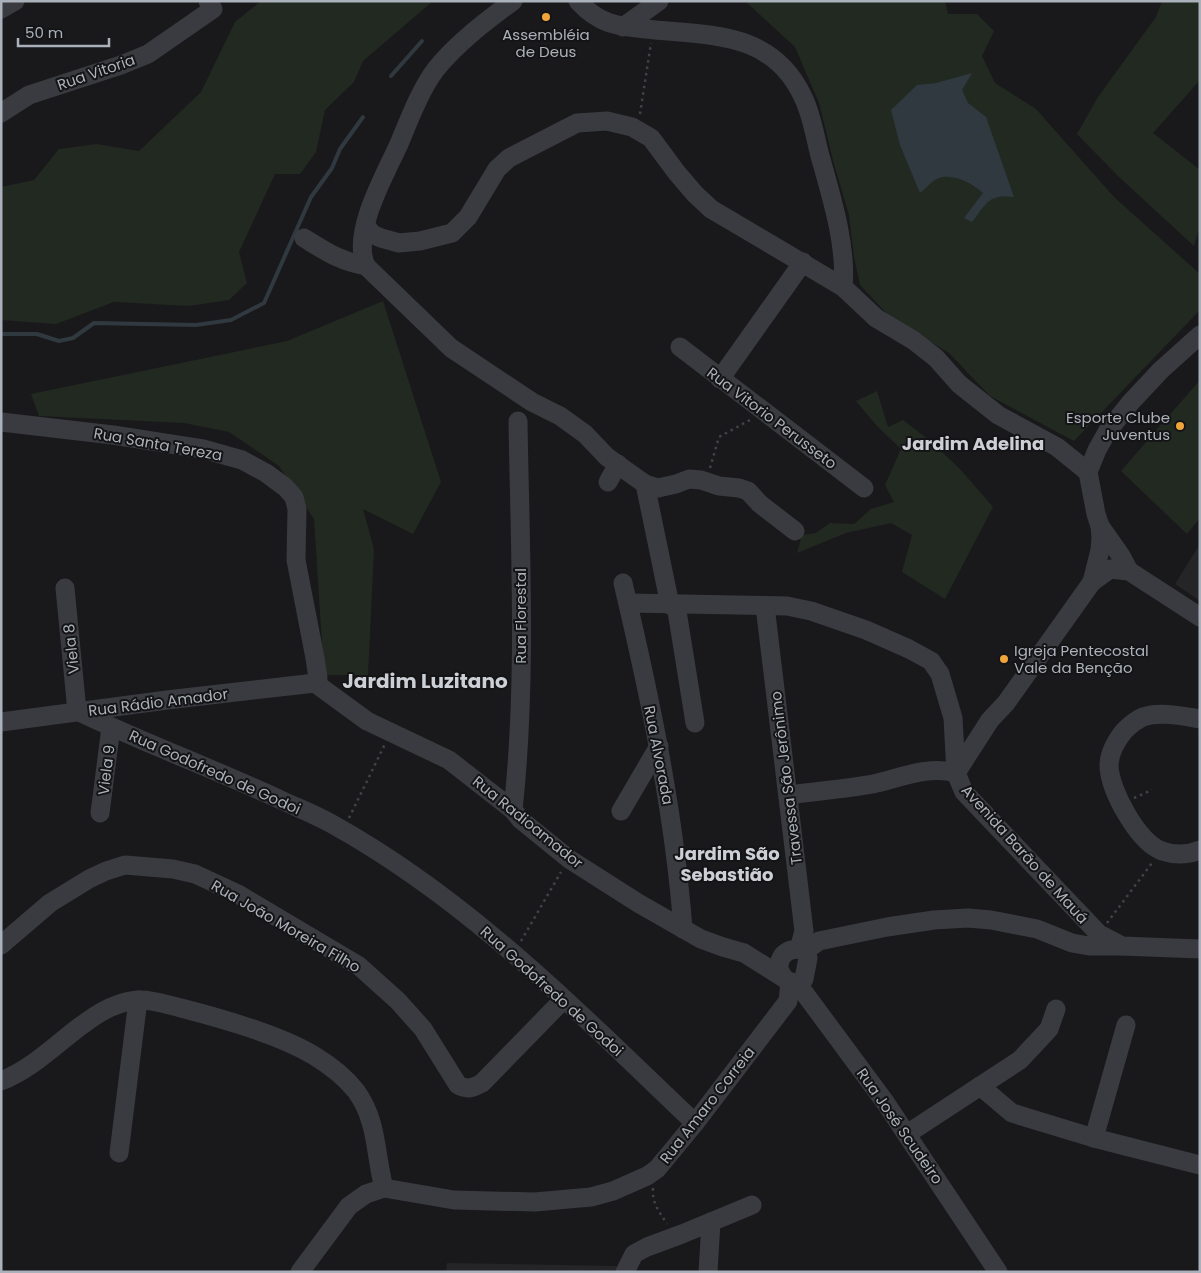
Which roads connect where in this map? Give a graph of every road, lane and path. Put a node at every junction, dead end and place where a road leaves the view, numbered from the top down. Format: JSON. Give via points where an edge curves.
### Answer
{"nodes":[{"id":1,"x":15,"y":1,"type":"edge"},
{"id":2,"x":513,"y":1,"type":"edge"},
{"id":3,"x":578,"y":1,"type":"edge"},
{"id":4,"x":659,"y":1,"type":"edge"},
{"id":5,"x":215,"y":4,"type":"edge"},
{"id":6,"x":1,"y":9,"type":"edge"},
{"id":7,"x":623,"y":27,"type":"junction"},
{"id":8,"x":653,"y":30,"type":"junction"},
{"id":9,"x":1,"y":113,"type":"edge"},
{"id":10,"x":637,"y":130,"type":"junction"},
{"id":11,"x":366,"y":226,"type":"junction"},
{"id":12,"x":304,"y":238,"type":"dead end"},
{"id":13,"x":803,"y":262,"type":"junction"},
{"id":14,"x":366,"y":266,"type":"junction"},
{"id":15,"x":844,"y":286,"type":"junction"},
{"id":16,"x":1200,"y":335,"type":"edge"},
{"id":17,"x":680,"y":347,"type":"dead end"},
{"id":18,"x":720,"y":379,"type":"junction"},
{"id":19,"x":765,"y":412,"type":"junction"},
{"id":20,"x":518,"y":421,"type":"dead end"},
{"id":21,"x":1,"y":422,"type":"edge"},
{"id":22,"x":618,"y":464,"type":"junction"},
{"id":23,"x":1088,"y":472,"type":"junction"},
{"id":24,"x":608,"y":482,"type":"dead end"},
{"id":25,"x":705,"y":482,"type":"junction"},
{"id":26,"x":651,"y":486,"type":"junction"},
{"id":27,"x":864,"y":488,"type":"dead end"},
{"id":28,"x":1100,"y":526,"type":"junction"},
{"id":29,"x":795,"y":531,"type":"dead end"},
{"id":30,"x":1129,"y":571,"type":"junction"},
{"id":31,"x":622,"y":582,"type":"dead end"},
{"id":32,"x":1092,"y":582,"type":"junction"},
{"id":33,"x":65,"y":588,"type":"dead end"},
{"id":34,"x":628,"y":604,"type":"junction"},
{"id":35,"x":673,"y":605,"type":"junction"},
{"id":36,"x":765,"y":606,"type":"junction"},
{"id":37,"x":1200,"y":617,"type":"edge"},
{"id":38,"x":315,"y":683,"type":"junction"},
{"id":39,"x":121,"y":706,"type":"junction"},
{"id":40,"x":77,"y":711,"type":"junction"},
{"id":41,"x":1200,"y":720,"type":"edge"},
{"id":42,"x":1,"y":722,"type":"edge"},
{"id":43,"x":695,"y":723,"type":"dead end"},
{"id":44,"x":117,"y":729,"type":"junction"},
{"id":45,"x":390,"y":733,"type":"junction"},
{"id":46,"x":659,"y":746,"type":"junction"},
{"id":47,"x":956,"y":773,"type":"junction"},
{"id":48,"x":1152,"y":790,"type":"dead end"},
{"id":49,"x":789,"y":795,"type":"junction"},
{"id":50,"x":1121,"y":803,"type":"junction"},
{"id":51,"x":514,"y":810,"type":"junction"},
{"id":52,"x":100,"y":812,"type":"dead end"},
{"id":53,"x":621,"y":812,"type":"dead end"},
{"id":54,"x":343,"y":831,"type":"junction"},
{"id":55,"x":1200,"y":850,"type":"edge"},
{"id":56,"x":1161,"y":851,"type":"junction"},
{"id":57,"x":569,"y":858,"type":"junction"},
{"id":58,"x":683,"y":929,"type":"junction"},
{"id":59,"x":1099,"y":934,"type":"junction"},
{"id":60,"x":1,"y":945,"type":"edge"},
{"id":61,"x":1122,"y":946,"type":"junction"},
{"id":62,"x":1200,"y":949,"type":"edge"},
{"id":63,"x":797,"y":950,"type":"junction"},
{"id":64,"x":514,"y":953,"type":"junction"},
{"id":65,"x":744,"y":954,"type":"junction"},
{"id":66,"x":790,"y":981,"type":"junction"},
{"id":67,"x":564,"y":999,"type":"junction"},
{"id":68,"x":138,"y":1000,"type":"junction"},
{"id":69,"x":1056,"y":1009,"type":"dead end"},
{"id":70,"x":1126,"y":1024,"type":"dead end"},
{"id":71,"x":1,"y":1071,"type":"edge"},
{"id":72,"x":1,"y":1081,"type":"edge"},
{"id":73,"x":1,"y":1086,"type":"edge"},
{"id":74,"x":980,"y":1086,"type":"junction"},
{"id":75,"x":695,"y":1123,"type":"junction"},
{"id":76,"x":907,"y":1134,"type":"junction"},
{"id":77,"x":1094,"y":1138,"type":"junction"},
{"id":78,"x":119,"y":1153,"type":"dead end"},
{"id":79,"x":1200,"y":1165,"type":"edge"},
{"id":80,"x":654,"y":1171,"type":"junction"},
{"id":81,"x":384,"y":1188,"type":"junction"},
{"id":82,"x":752,"y":1205,"type":"dead end"},
{"id":83,"x":711,"y":1222,"type":"junction"},
{"id":84,"x":682,"y":1234,"type":"junction"},
{"id":85,"x":300,"y":1272,"type":"edge"},
{"id":86,"x":625,"y":1272,"type":"edge"},
{"id":87,"x":708,"y":1272,"type":"edge"},
{"id":88,"x":998,"y":1272,"type":"edge"}],
"edges":[{"from":1,"to":6,"type":"street"},
{"from":2,"to":11,"type":"street","via":[[435,70],[415,106],[373,200]]},
{"from":3,"to":7,"type":"street","via":[[597,18]]},
{"from":4,"to":7,"type":"street"},
{"from":5,"to":9,"type":"street","name":"Rua Vitoria","via":[[148,54],[29,95]]},
{"from":7,"to":8,"type":"street"},
{"from":8,"to":10,"type":"path"},
{"from":8,"to":15,"type":"street","via":[[740,40],[768,54],[787,71],[804,98],[834,207],[845,273]]},
{"from":10,"to":11,"type":"street","via":[[608,121],[577,123],[509,158],[497,169],[468,217],[452,233],[398,243],[372,234]]},
{"from":10,"to":13,"type":"street","via":[[651,138],[694,194],[711,209]]},
{"from":11,"to":14,"type":"street","via":[[362,257]]},
{"from":12,"to":14,"type":"street","via":[[330,255]]},
{"from":13,"to":15,"type":"street"},
{"from":13,"to":18,"type":"street"},
{"from":14,"to":22,"type":"street","via":[[451,348],[532,402],[560,416]]},
{"from":15,"to":23,"type":"street","via":[[876,318],[936,358],[959,384],[998,415],[1057,447]]},
{"from":16,"to":23,"type":"street","via":[[1131,402],[1107,432]]},
{"from":17,"to":18,"type":"street","name":"Rua Vitorio Perusseto"},
{"from":18,"to":19,"type":"street","name":"Rua Vitorio Perusseto"},
{"from":19,"to":25,"type":"path","via":[[719,437]]},
{"from":19,"to":27,"type":"street","name":"Rua Vitorio Perusseto"},
{"from":20,"to":51,"type":"street","name":"Rua Florestal","via":[[521,599],[519,736]]},
{"from":21,"to":38,"type":"street","name":"Rua Santa Tereza","via":[[113,435],[203,450],[242,460],[285,487],[294,497],[297,509],[296,560],[315,658],[318,678]]},
{"from":22,"to":24,"type":"street"},
{"from":22,"to":26,"type":"street"},
{"from":23,"to":28,"type":"street","name":"Avenida Barão de Mauá"},
{"from":25,"to":26,"type":"street","via":[[689,479],[676,484]]},
{"from":25,"to":29,"type":"street","via":[[748,491]]},
{"from":26,"to":35,"type":"street"},
{"from":28,"to":30,"type":"street"},
{"from":28,"to":32,"type":"street","name":"Avenida Barão de Mauá","via":[[1100,550]]},
{"from":30,"to":32,"type":"street","via":[[1110,570]]},
{"from":30,"to":37,"type":"street"},
{"from":31,"to":34,"type":"street","name":"Rua Alvorada"},
{"from":32,"to":47,"type":"street","name":"Avenida Barão de Mauá","via":[[1006,703],[990,720]]},
{"from":33,"to":40,"type":"street","name":"Viela 8"},
{"from":34,"to":35,"type":"street"},
{"from":34,"to":46,"type":"street","name":"Rua Alvorada"},
{"from":35,"to":36,"type":"street"},
{"from":35,"to":43,"type":"street"},
{"from":36,"to":47,"type":"street","via":[[811,611],[866,630],[931,660],[940,674],[953,718]]},
{"from":36,"to":49,"type":"street","name":"Travessa São Jerônimo"},
{"from":38,"to":39,"type":"street","name":"Rua Rádio Amador"},
{"from":38,"to":45,"type":"street","name":"Rua Radioamador","via":[[367,721]]},
{"from":39,"to":40,"type":"street","name":"Rua Rádio Amador"},
{"from":39,"to":44,"type":"street","name":"Viela 9"},
{"from":40,"to":42,"type":"street","name":"Rua Rádio Amador"},
{"from":40,"to":44,"type":"street","name":"Rua Godofredo de Godoi"},
{"from":41,"to":50,"type":"street","via":[[1159,714],[1142,718],[1123,733],[1112,751],[1109,764],[1110,777]]},
{"from":44,"to":52,"type":"street","name":"Viela 9"},
{"from":44,"to":54,"type":"street","name":"Rua Godofredo de Godoi","via":[[268,794]]},
{"from":45,"to":51,"type":"street","name":"Rua Radioamador","via":[[449,760]]},
{"from":45,"to":54,"type":"path"},
{"from":46,"to":53,"type":"street"},
{"from":46,"to":58,"type":"street","name":"Rua Alvorada","via":[[673,833]]},
{"from":47,"to":49,"type":"street","via":[[932,770],[871,784]]},
{"from":47,"to":59,"type":"street","name":"Avenida Barão de Mauá","via":[[964,792]]},
{"from":48,"to":50,"type":"path"},
{"from":49,"to":63,"type":"street","name":"Travessa São Jerônimo","via":[[804,932]]},
{"from":50,"to":56,"type":"street","via":[[1130,820]]},
{"from":51,"to":57,"type":"street","name":"Rua Radioamador"},
{"from":54,"to":64,"type":"street","name":"Rua Godofredo de Godoi","via":[[438,892]]},
{"from":55,"to":56,"type":"street","via":[[1191,854]]},
{"from":56,"to":59,"type":"path"},
{"from":57,"to":58,"type":"street","name":"Rua Radioamador"},
{"from":57,"to":64,"type":"path"},
{"from":58,"to":65,"type":"street","name":"Rua Radioamador"},
{"from":59,"to":61,"type":"street","name":"Avenida Barão de Mauá"},
{"from":60,"to":67,"type":"street","name":"Rua João Moreira Filho","via":[[50,903],[106,871],[125,865],[173,868],[195,874],[238,894],[359,966],[423,1029],[458,1085],[464,1088],[482,1083]]},
{"from":61,"to":62,"type":"street","name":"Avenida Barão de Mauá"},
{"from":61,"to":63,"type":"street","via":[[1072,943],[1037,930],[968,918],[887,927],[819,941]]},
{"from":63,"to":65,"type":"street","name":"Rua Radioamador"},
{"from":63,"to":66,"type":"street","via":[[780,960],[778,966],[779,972]]},
{"from":63,"to":66,"type":"street","via":[[808,958],[807,970],[804,979]]},
{"from":64,"to":67,"type":"street","name":"Rua Godofredo de Godoi"},
{"from":65,"to":66,"type":"street","name":"Rua Radioamador"},
{"from":66,"to":75,"type":"street","name":"Rua Amaro Correia","via":[[788,1001]]},
{"from":66,"to":76,"type":"street","name":"Rua José Scudeiro"},
{"from":67,"to":75,"type":"street","name":"Rua Godofredo de Godoi"},
{"from":68,"to":72,"type":"street","via":[[96,1014],[39,1059]]},
{"from":68,"to":78,"type":"street"},
{"from":68,"to":81,"type":"street","via":[[204,1014],[283,1040],[312,1054],[334,1070],[356,1091],[366,1109],[374,1130]]},
{"from":69,"to":74,"type":"street","via":[[1049,1028],[1020,1060]]},
{"from":70,"to":77,"type":"street"},
{"from":71,"to":72,"type":"street"},
{"from":72,"to":73,"type":"street"},
{"from":74,"to":76,"type":"street"},
{"from":74,"to":77,"type":"street","via":[[1012,1113]]},
{"from":75,"to":80,"type":"street","name":"Rua Amaro Correia"},
{"from":76,"to":88,"type":"street","name":"Rua José Scudeiro"},
{"from":77,"to":79,"type":"street"},
{"from":80,"to":81,"type":"street","name":"Rua Amaro Correia","via":[[613,1192],[563,1201],[454,1200]]},
{"from":80,"to":84,"type":"path","via":[[654,1203],[669,1226]]},
{"from":81,"to":85,"type":"street","via":[[366,1194],[350,1206]]},
{"from":82,"to":83,"type":"street"},
{"from":83,"to":84,"type":"street"},
{"from":83,"to":87,"type":"street"},
{"from":84,"to":86,"type":"street","via":[[634,1254]]}]}
